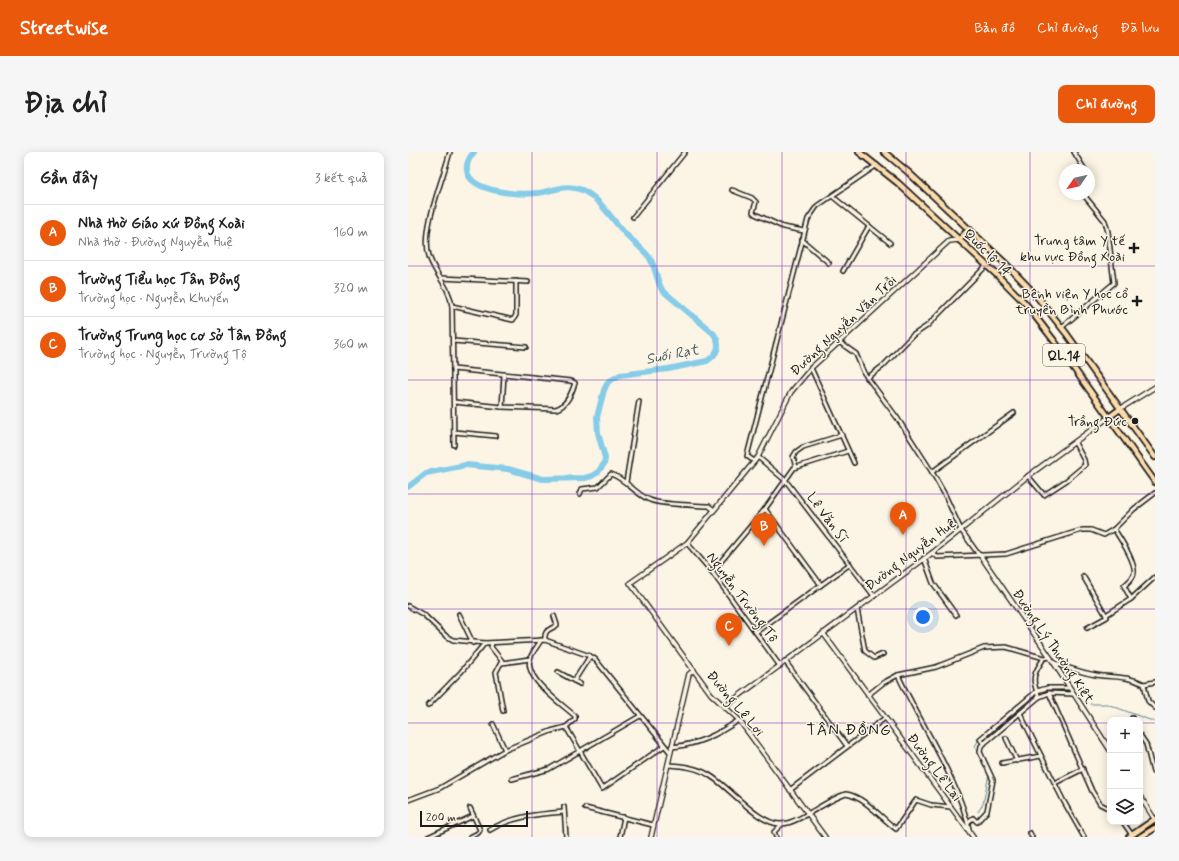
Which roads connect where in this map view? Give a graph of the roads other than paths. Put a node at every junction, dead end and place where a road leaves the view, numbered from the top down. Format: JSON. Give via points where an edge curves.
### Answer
{"nodes":[{"id":1,"x":450,"y":152,"type":"edge"},
{"id":2,"x":686,"y":152,"type":"edge"},
{"id":3,"x":858,"y":152,"type":"edge"},
{"id":4,"x":884,"y":152,"type":"edge"},
{"id":5,"x":1074,"y":152,"type":"edge"},
{"id":6,"x":1081,"y":164,"type":"edge"},
{"id":7,"x":877,"y":166,"type":"junction"},
{"id":8,"x":732,"y":190,"type":"dead end"},
{"id":9,"x":832,"y":196,"type":"junction"},
{"id":10,"x":1088,"y":200,"type":"edge"},
{"id":11,"x":633,"y":217,"type":"dead end"},
{"id":12,"x":869,"y":226,"type":"junction"},
{"id":13,"x":969,"y":229,"type":"junction"},
{"id":14,"x":804,"y":231,"type":"junction"},
{"id":15,"x":802,"y":240,"type":"junction"},
{"id":16,"x":959,"y":240,"type":"junction"},
{"id":17,"x":890,"y":243,"type":"dead end"},
{"id":18,"x":829,"y":263,"type":"dead end"},
{"id":19,"x":987,"y":265,"type":"junction"},
{"id":20,"x":843,"y":271,"type":"dead end"},
{"id":21,"x":441,"y":278,"type":"junction"},
{"id":22,"x":516,"y":282,"type":"junction"},
{"id":23,"x":528,"y":282,"type":"dead end"},
{"id":24,"x":452,"y":306,"type":"junction"},
{"id":25,"x":1062,"y":327,"type":"junction"},
{"id":26,"x":453,"y":340,"type":"junction"},
{"id":27,"x":839,"y":342,"type":"junction"},
{"id":28,"x":526,"y":347,"type":"dead end"},
{"id":29,"x":811,"y":368,"type":"junction"},
{"id":30,"x":453,"y":369,"type":"junction"},
{"id":31,"x":504,"y":374,"type":"junction"},
{"id":32,"x":867,"y":378,"type":"junction"},
{"id":33,"x":1155,"y":387,"type":"edge"},
{"id":34,"x":640,"y":401,"type":"dead end"},
{"id":35,"x":454,"y":402,"type":"junction"},
{"id":36,"x":502,"y":407,"type":"junction"},
{"id":37,"x":1120,"y":409,"type":"junction"},
{"id":38,"x":1014,"y":413,"type":"dead end"},
{"id":39,"x":1109,"y":418,"type":"junction"},
{"id":40,"x":454,"y":432,"type":"junction"},
{"id":41,"x":842,"y":435,"type":"junction"},
{"id":42,"x":496,"y":436,"type":"dead end"},
{"id":43,"x":1075,"y":443,"type":"junction"},
{"id":44,"x":454,"y":445,"type":"dead end"},
{"id":45,"x":848,"y":451,"type":"junction"},
{"id":46,"x":758,"y":457,"type":"junction"},
{"id":47,"x":1155,"y":457,"type":"edge"},
{"id":48,"x":754,"y":461,"type":"junction"},
{"id":49,"x":854,"y":463,"type":"dead end"},
{"id":50,"x":796,"y":466,"type":"junction"},
{"id":51,"x":932,"y":472,"type":"junction"},
{"id":52,"x":1028,"y":476,"type":"junction"},
{"id":53,"x":786,"y":480,"type":"junction"},
{"id":54,"x":626,"y":482,"type":"junction"},
{"id":55,"x":1155,"y":482,"type":"edge"},
{"id":56,"x":1155,"y":492,"type":"edge"},
{"id":57,"x":580,"y":494,"type":"dead end"},
{"id":58,"x":765,"y":509,"type":"junction"},
{"id":59,"x":714,"y":510,"type":"junction"},
{"id":60,"x":1114,"y":529,"type":"junction"},
{"id":61,"x":961,"y":530,"type":"junction"},
{"id":62,"x":687,"y":543,"type":"junction"},
{"id":63,"x":932,"y":553,"type":"junction"},
{"id":64,"x":980,"y":555,"type":"junction"},
{"id":65,"x":924,"y":558,"type":"junction"},
{"id":66,"x":850,"y":564,"type":"junction"},
{"id":67,"x":712,"y":572,"type":"junction"},
{"id":68,"x":1083,"y":576,"type":"dead end"},
{"id":69,"x":1155,"y":577,"type":"edge"},
{"id":70,"x":630,"y":583,"type":"joint"},
{"id":71,"x":821,"y":585,"type":"junction"},
{"id":72,"x":874,"y":596,"type":"junction"},
{"id":73,"x":1131,"y":600,"type":"junction"},
{"id":74,"x":408,"y":606,"type":"edge"},
{"id":75,"x":857,"y":609,"type":"junction"},
{"id":76,"x":459,"y":614,"type":"dead end"},
{"id":77,"x":956,"y":615,"type":"dead end"},
{"id":78,"x":1106,"y":615,"type":"junction"},
{"id":79,"x":554,"y":616,"type":"dead end"},
{"id":80,"x":1087,"y":628,"type":"dead end"},
{"id":81,"x":756,"y":632,"type":"junction"},
{"id":82,"x":823,"y":633,"type":"junction"},
{"id":83,"x":543,"y":640,"type":"junction"},
{"id":84,"x":473,"y":643,"type":"junction"},
{"id":85,"x":492,"y":643,"type":"junction"},
{"id":86,"x":485,"y":644,"type":"junction"},
{"id":87,"x":883,"y":654,"type":"dead end"},
{"id":88,"x":590,"y":656,"type":"junction"},
{"id":89,"x":1050,"y":657,"type":"junction"},
{"id":90,"x":1044,"y":658,"type":"junction"},
{"id":91,"x":530,"y":659,"type":"junction"},
{"id":92,"x":785,"y":662,"type":"junction"},
{"id":93,"x":1052,"y":662,"type":"junction"},
{"id":94,"x":502,"y":663,"type":"junction"},
{"id":95,"x":780,"y":666,"type":"junction"},
{"id":96,"x":694,"y":670,"type":"junction"},
{"id":97,"x":558,"y":672,"type":"dead end"},
{"id":98,"x":898,"y":675,"type":"junction"},
{"id":99,"x":574,"y":681,"type":"junction"},
{"id":100,"x":1155,"y":682,"type":"edge"},
{"id":101,"x":580,"y":684,"type":"dead end"},
{"id":102,"x":1144,"y":684,"type":"junction"},
{"id":103,"x":1069,"y":688,"type":"junction"},
{"id":104,"x":1037,"y":691,"type":"junction"},
{"id":105,"x":1049,"y":693,"type":"junction"},
{"id":106,"x":1073,"y":694,"type":"junction"},
{"id":107,"x":868,"y":695,"type":"junction"},
{"id":108,"x":1039,"y":697,"type":"junction"},
{"id":109,"x":428,"y":706,"type":"dead end"},
{"id":110,"x":724,"y":707,"type":"junction"},
{"id":111,"x":1155,"y":708,"type":"edge"},
{"id":112,"x":503,"y":711,"type":"dead end"},
{"id":113,"x":1020,"y":713,"type":"junction"},
{"id":114,"x":640,"y":716,"type":"junction"},
{"id":115,"x":885,"y":718,"type":"junction"},
{"id":116,"x":738,"y":720,"type":"junction"},
{"id":117,"x":493,"y":724,"type":"dead end"},
{"id":118,"x":566,"y":727,"type":"junction"},
{"id":119,"x":1006,"y":738,"type":"dead end"},
{"id":120,"x":1143,"y":740,"type":"edge"},
{"id":121,"x":984,"y":744,"type":"junction"},
{"id":122,"x":1107,"y":745,"type":"edge"},
{"id":123,"x":664,"y":746,"type":"junction"},
{"id":124,"x":847,"y":746,"type":"junction"},
{"id":125,"x":672,"y":747,"type":"junction"},
{"id":126,"x":505,"y":750,"type":"junction"},
{"id":127,"x":579,"y":751,"type":"junction"},
{"id":128,"x":670,"y":752,"type":"junction"},
{"id":129,"x":1041,"y":756,"type":"junction"},
{"id":130,"x":1017,"y":761,"type":"junction"},
{"id":131,"x":1002,"y":763,"type":"dead end"},
{"id":132,"x":668,"y":765,"type":"junction"},
{"id":133,"x":1083,"y":769,"type":"junction"},
{"id":134,"x":1155,"y":772,"type":"edge"},
{"id":135,"x":512,"y":779,"type":"dead end"},
{"id":136,"x":1055,"y":783,"type":"junction"},
{"id":137,"x":790,"y":790,"type":"junction"},
{"id":138,"x":408,"y":800,"type":"edge"},
{"id":139,"x":1143,"y":801,"type":"edge"},
{"id":140,"x":564,"y":807,"type":"dead end"},
{"id":141,"x":952,"y":807,"type":"junction"},
{"id":142,"x":470,"y":808,"type":"dead end"},
{"id":143,"x":586,"y":808,"type":"dead end"},
{"id":144,"x":1107,"y":808,"type":"edge"},
{"id":145,"x":564,"y":812,"type":"junction"},
{"id":146,"x":807,"y":813,"type":"junction"},
{"id":147,"x":473,"y":816,"type":"junction"},
{"id":148,"x":624,"y":817,"type":"junction"},
{"id":149,"x":1155,"y":820,"type":"edge"},
{"id":150,"x":968,"y":822,"type":"junction"},
{"id":151,"x":782,"y":824,"type":"junction"},
{"id":152,"x":653,"y":825,"type":"junction"},
{"id":153,"x":1125,"y":825,"type":"edge"},
{"id":154,"x":1155,"y":828,"type":"edge"},
{"id":155,"x":490,"y":830,"type":"dead end"},
{"id":156,"x":1030,"y":833,"type":"dead end"},
{"id":157,"x":972,"y":835,"type":"edge"},
{"id":158,"x":1131,"y":836,"type":"edge"},
{"id":159,"x":428,"y":837,"type":"edge"},
{"id":160,"x":470,"y":837,"type":"edge"},
{"id":161,"x":566,"y":837,"type":"edge"},
{"id":162,"x":620,"y":837,"type":"edge"},
{"id":163,"x":650,"y":837,"type":"edge"},
{"id":164,"x":776,"y":837,"type":"edge"},
{"id":165,"x":825,"y":837,"type":"edge"},
{"id":166,"x":1032,"y":837,"type":"edge"},
{"id":167,"x":1084,"y":837,"type":"edge"},
{"id":168,"x":1140,"y":837,"type":"edge"}],
"edges":[{"from":1,"to":21,"type":"street","via":[[429,223],[428,255]]},
{"from":2,"to":11,"type":"street"},
{"from":3,"to":7,"type":"main road","name":"Quốc lộ 14","number":"QL.14"},
{"from":4,"to":13,"type":"main road","name":"Quốc lộ 14","number":"QL.14"},
{"from":5,"to":6,"type":"street"},
{"from":7,"to":9,"type":"street"},
{"from":7,"to":16,"type":"main road","name":"Quốc lộ 14","number":"QL.14"},
{"from":8,"to":14,"type":"street","via":[[755,201],[755,214],[783,227]]},
{"from":9,"to":12,"type":"street"},
{"from":9,"to":14,"type":"street","via":[[811,213]]},
{"from":10,"to":25,"type":"street","via":[[1105,221],[1114,283]]},
{"from":12,"to":17,"type":"street"},
{"from":12,"to":20,"type":"street"},
{"from":13,"to":16,"type":"main road"},
{"from":13,"to":25,"type":"main road","name":"Quốc lộ 14","number":"QL.14","via":[[1035,294]]},
{"from":14,"to":15,"type":"street"},
{"from":15,"to":18,"type":"street"},
{"from":15,"to":48,"type":"street","via":[[747,456]]},
{"from":16,"to":19,"type":"main road","name":"Quốc lộ 14","number":"QL.14"},
{"from":16,"to":27,"type":"street","name":"Đường Nguyễn Văn Trỗi","via":[[950,241]]},
{"from":19,"to":32,"type":"street","via":[[927,326],[912,336],[883,366]]},
{"from":19,"to":39,"type":"main road","name":"Quốc lộ 14","number":"QL.14","via":[[1025,304]]},
{"from":21,"to":22,"type":"street"},
{"from":21,"to":24,"type":"street","via":[[450,295]]},
{"from":22,"to":23,"type":"street"},
{"from":22,"to":24,"type":"street","via":[[516,316],[513,320]]},
{"from":24,"to":26,"type":"street"},
{"from":25,"to":37,"type":"main road","name":"Quốc lộ 14","number":"QL.14"},
{"from":26,"to":28,"type":"street"},
{"from":26,"to":30,"type":"street"},
{"from":27,"to":29,"type":"street","name":"Đường Nguyễn Văn Trỗi"},
{"from":27,"to":32,"type":"street","via":[[856,354]]},
{"from":29,"to":41,"type":"street"},
{"from":29,"to":46,"type":"street","name":"Đường Nguyễn Văn Trỗi","via":[[791,392]]},
{"from":30,"to":31,"type":"street"},
{"from":30,"to":35,"type":"street"},
{"from":31,"to":36,"type":"street"},
{"from":31,"to":36,"type":"street","via":[[575,383],[568,399],[560,408]]},
{"from":32,"to":51,"type":"street","via":[[898,419]]},
{"from":33,"to":37,"type":"street"},
{"from":34,"to":54,"type":"street"},
{"from":35,"to":36,"type":"street"},
{"from":35,"to":40,"type":"street"},
{"from":37,"to":39,"type":"main road"},
{"from":37,"to":47,"type":"main road","name":"Quốc lộ 14","number":"QL.14"},
{"from":38,"to":51,"type":"street"},
{"from":39,"to":43,"type":"street","name":"Đường Nguyễn Huệ"},
{"from":39,"to":55,"type":"main road","name":"Quốc lộ 14","number":"QL.14"},
{"from":40,"to":42,"type":"street"},
{"from":40,"to":44,"type":"street"},
{"from":41,"to":45,"type":"street"},
{"from":41,"to":50,"type":"street","via":[[799,449],[793,457]]},
{"from":43,"to":52,"type":"street","name":"Đường Nguyễn Huệ"},
{"from":43,"to":52,"type":"street","via":[[1085,465],[1067,480],[1044,495]]},
{"from":45,"to":49,"type":"street"},
{"from":45,"to":50,"type":"street"},
{"from":46,"to":48,"type":"street","name":"Đường Nguyễn Văn Trỗi"},
{"from":46,"to":53,"type":"street","name":"Lê Văn Sĩ"},
{"from":48,"to":59,"type":"street","name":"Đường Nguyễn Văn Trỗi"},
{"from":50,"to":53,"type":"street"},
{"from":51,"to":61,"type":"street"},
{"from":52,"to":61,"type":"street","name":"Đường Nguyễn Huệ"},
{"from":53,"to":58,"type":"street"},
{"from":53,"to":66,"type":"street","name":"Lê Văn Sĩ"},
{"from":54,"to":57,"type":"street","via":[[611,474],[598,487],[582,489]]},
{"from":54,"to":59,"type":"street","via":[[649,500],[709,506]]},
{"from":56,"to":60,"type":"street"},
{"from":58,"to":67,"type":"street"},
{"from":58,"to":71,"type":"street"},
{"from":59,"to":62,"type":"street","name":"Đường Nguyễn Văn Trỗi"},
{"from":60,"to":64,"type":"street","via":[[1104,535],[1082,530],[1006,554]]},
{"from":60,"to":73,"type":"street","via":[[1134,568],[1134,576],[1124,586]]},
{"from":61,"to":63,"type":"street","name":"Đường Nguyễn Huệ"},
{"from":61,"to":64,"type":"street"},
{"from":62,"to":67,"type":"street","name":"Nguyễn Trường Tộ"},
{"from":62,"to":70,"type":"street","name":"Đường Nguyễn Văn Trỗi"},
{"from":63,"to":64,"type":"street","via":[[937,558]]},
{"from":63,"to":65,"type":"street","name":"Đường Nguyễn Huệ"},
{"from":64,"to":89,"type":"street","name":"Đường Lý Thường Kiệt"},
{"from":65,"to":72,"type":"street","name":"Đường Nguyễn Huệ"},
{"from":65,"to":77,"type":"street","via":[[933,583]]},
{"from":66,"to":71,"type":"street"},
{"from":66,"to":72,"type":"street","name":"Lê Văn Sĩ"},
{"from":67,"to":81,"type":"street","name":"Nguyễn Trường Tộ"},
{"from":68,"to":78,"type":"street"},
{"from":69,"to":73,"type":"street"},
{"from":70,"to":96,"type":"street","name":"Đường Lê Lợi"},
{"from":71,"to":81,"type":"street"},
{"from":72,"to":75,"type":"street","name":"Đường Nguyễn Huệ"},
{"from":73,"to":78,"type":"street"},
{"from":74,"to":84,"type":"street","via":[[424,615],[446,636]]},
{"from":75,"to":82,"type":"street","name":"Đường Nguyễn Huệ"},
{"from":75,"to":87,"type":"street","via":[[865,651],[874,658]]},
{"from":76,"to":84,"type":"street"},
{"from":78,"to":80,"type":"street","via":[[1106,618]]},
{"from":79,"to":83,"type":"street","via":[[557,625],[547,630]]},
{"from":81,"to":95,"type":"street","name":"Nguyễn Trường Tộ"},
{"from":82,"to":92,"type":"street","name":"Đường Nguyễn Huệ"},
{"from":82,"to":107,"type":"street","name":"Đường Lê Lai"},
{"from":83,"to":85,"type":"street"},
{"from":83,"to":88,"type":"street"},
{"from":83,"to":91,"type":"street"},
{"from":84,"to":86,"type":"street"},
{"from":85,"to":86,"type":"street"},
{"from":85,"to":94,"type":"street","via":[[491,647]]},
{"from":86,"to":109,"type":"street"},
{"from":88,"to":99,"type":"street"},
{"from":88,"to":114,"type":"street"},
{"from":89,"to":90,"type":"street"},
{"from":89,"to":93,"type":"street","name":"Đường Lý Thường Kiệt"},
{"from":90,"to":98,"type":"street","via":[[997,646],[979,649],[936,667]]},
{"from":90,"to":104,"type":"street","via":[[1034,676]]},
{"from":91,"to":94,"type":"street"},
{"from":91,"to":118,"type":"street","via":[[530,667],[536,681],[575,716]]},
{"from":92,"to":95,"type":"street","name":"Đường Nguyễn Huệ"},
{"from":92,"to":124,"type":"street"},
{"from":93,"to":102,"type":"street","via":[[1096,675],[1120,676]]},
{"from":93,"to":103,"type":"street","name":"Đường Lý Thường Kiệt"},
{"from":94,"to":112,"type":"street","via":[[496,672]]},
{"from":95,"to":110,"type":"street","name":"Đường Nguyễn Huệ"},
{"from":96,"to":110,"type":"street","name":"Đường Lê Lợi"},
{"from":96,"to":125,"type":"street","via":[[689,674]]},
{"from":97,"to":99,"type":"street"},
{"from":98,"to":107,"type":"street"},
{"from":98,"to":150,"type":"street","via":[[952,782]]},
{"from":99,"to":101,"type":"street"},
{"from":100,"to":102,"type":"street"},
{"from":102,"to":111,"type":"street","via":[[1148,701]]},
{"from":103,"to":104,"type":"street","via":[[1047,688]]},
{"from":103,"to":106,"type":"street","name":"Đường Lý Thường Kiệt"},
{"from":104,"to":108,"type":"street"},
{"from":104,"to":121,"type":"street","via":[[980,739]]},
{"from":105,"to":106,"type":"street"},
{"from":105,"to":108,"type":"street"},
{"from":105,"to":133,"type":"street"},
{"from":106,"to":122,"type":"street","name":"Đường Lý Thường Kiệt"},
{"from":107,"to":115,"type":"street","name":"Đường Lê Lai"},
{"from":108,"to":113,"type":"street"},
{"from":110,"to":116,"type":"street","name":"Đường Lê Lợi"},
{"from":113,"to":121,"type":"street"},
{"from":113,"to":129,"type":"street"},
{"from":114,"to":123,"type":"street"},
{"from":114,"to":127,"type":"street"},
{"from":115,"to":124,"type":"street"},
{"from":115,"to":141,"type":"street","name":"Đường Lê Lai"},
{"from":116,"to":125,"type":"street","via":[[709,738],[688,746]]},
{"from":116,"to":137,"type":"street","name":"Đường Lê Lợi"},
{"from":117,"to":126,"type":"street"},
{"from":118,"to":126,"type":"street"},
{"from":118,"to":127,"type":"street"},
{"from":119,"to":130,"type":"street"},
{"from":120,"to":134,"type":"street"},
{"from":121,"to":150,"type":"street","via":[[979,749],[993,780],[992,788],[985,814],[977,822],[973,818]]},
{"from":123,"to":127,"type":"street","via":[[602,789]]},
{"from":123,"to":128,"type":"street"},
{"from":124,"to":137,"type":"street"},
{"from":125,"to":128,"type":"street"},
{"from":126,"to":138,"type":"street","via":[[440,788]]},
{"from":127,"to":135,"type":"street","via":[[544,771]]},
{"from":128,"to":132,"type":"street"},
{"from":129,"to":130,"type":"street"},
{"from":129,"to":136,"type":"street"},
{"from":130,"to":131,"type":"street"},
{"from":132,"to":151,"type":"street","via":[[699,770],[710,775],[752,811]]},
{"from":132,"to":152,"type":"street"},
{"from":133,"to":136,"type":"street"},
{"from":133,"to":144,"type":"street","via":[[1098,801]]},
{"from":136,"to":167,"type":"street"},
{"from":137,"to":146,"type":"street","name":"Đường Lê Lợi"},
{"from":139,"to":149,"type":"street"},
{"from":140,"to":145,"type":"street"},
{"from":141,"to":146,"type":"street","via":[[931,805],[916,800],[896,829],[865,803],[851,795],[840,796]]},
{"from":141,"to":157,"type":"street","name":"Đường Lê Lai"},
{"from":142,"to":147,"type":"street"},
{"from":143,"to":148,"type":"street"},
{"from":145,"to":155,"type":"street","via":[[509,820]]},
{"from":145,"to":161,"type":"street"},
{"from":146,"to":151,"type":"street"},
{"from":146,"to":165,"type":"street","name":"Đường Lê Lợi"},
{"from":147,"to":159,"type":"street"},
{"from":147,"to":160,"type":"street","via":[[480,832]]},
{"from":148,"to":152,"type":"street"},
{"from":148,"to":162,"type":"street"},
{"from":149,"to":158,"type":"main road"},
{"from":150,"to":157,"type":"street"},
{"from":151,"to":164,"type":"street","via":[[774,832]]},
{"from":152,"to":163,"type":"street"},
{"from":153,"to":158,"type":"street"},
{"from":154,"to":168,"type":"main road"},
{"from":156,"to":166,"type":"street"}]}
